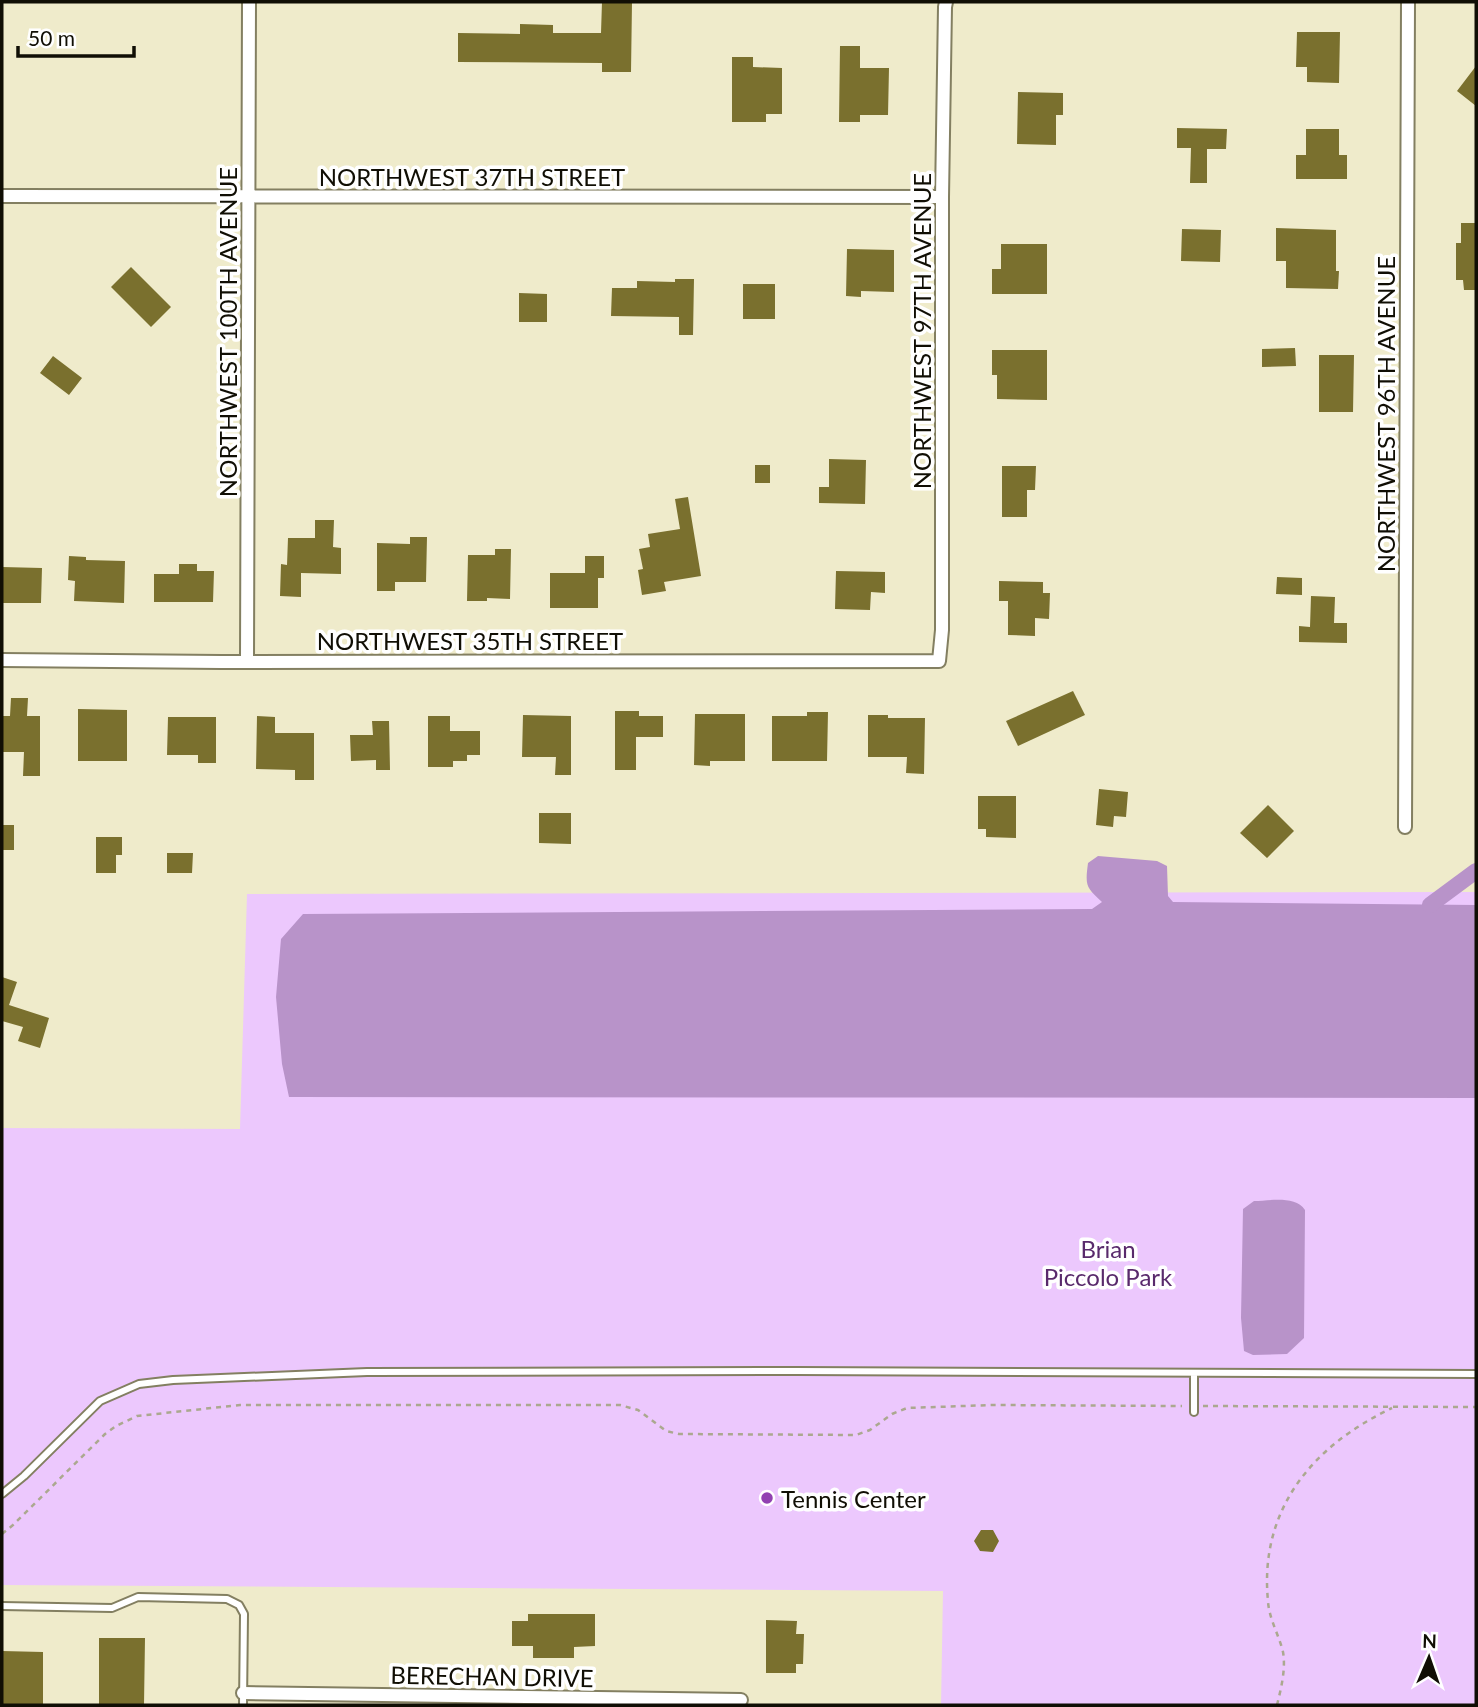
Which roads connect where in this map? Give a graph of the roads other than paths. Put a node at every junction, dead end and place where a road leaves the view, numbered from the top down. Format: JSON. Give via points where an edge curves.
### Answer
{"nodes":[{"id":1,"x":249,"y":2,"type":"edge"},
{"id":2,"x":946,"y":2,"type":"edge"},
{"id":3,"x":1408,"y":2,"type":"edge"},
{"id":4,"x":2,"y":196,"type":"edge"},
{"id":5,"x":248,"y":197,"type":"junction"},
{"id":6,"x":942,"y":197,"type":"junction"},
{"id":7,"x":2,"y":660,"type":"edge"},
{"id":8,"x":939,"y":661,"type":"joint"},
{"id":9,"x":247,"y":662,"type":"junction"},
{"id":10,"x":1405,"y":827,"type":"dead end"},
{"id":11,"x":1194,"y":1373,"type":"junction"},
{"id":12,"x":1476,"y":1374,"type":"edge"},
{"id":13,"x":1194,"y":1409,"type":"road end"},
{"id":14,"x":2,"y":1494,"type":"edge"},
{"id":15,"x":2,"y":1606,"type":"edge"},
{"id":16,"x":243,"y":1699,"type":"edge"},
{"id":17,"x":741,"y":1700,"type":"dead end"},
{"id":18,"x":409,"y":1701,"type":"edge"}],
"edges":[{"from":1,"to":5,"type":"street","name":"NORTHWEST 100TH AVENUE"},
{"from":2,"to":6,"type":"street","name":"NORTHWEST 97TH AVENUE"},
{"from":3,"to":10,"type":"street","name":"NORTHWEST 96TH AVENUE"},
{"from":4,"to":5,"type":"street","name":"NORTHWEST 37TH STREET"},
{"from":5,"to":6,"type":"street","name":"NORTHWEST 37TH STREET"},
{"from":5,"to":9,"type":"street","name":"NORTHWEST 100TH AVENUE"},
{"from":6,"to":8,"type":"street","name":"NORTHWEST 97TH AVENUE"},
{"from":7,"to":9,"type":"street","name":"NORTHWEST 35TH STREET"},
{"from":8,"to":9,"type":"street","name":"NORTHWEST 35TH STREET"},
{"from":11,"to":12,"type":"lane"},
{"from":11,"to":13,"type":"lane"},
{"from":11,"to":14,"type":"lane","via":[[367,1372],[173,1380],[139,1384],[100,1401]]},
{"from":15,"to":16,"type":"lane","via":[[112,1608],[138,1597],[227,1599],[244,1614]]},
{"from":16,"to":18,"type":"street","name":"BERECHAN DRIVE"},
{"from":17,"to":18,"type":"street","name":"BERECHAN DRIVE"}]}
